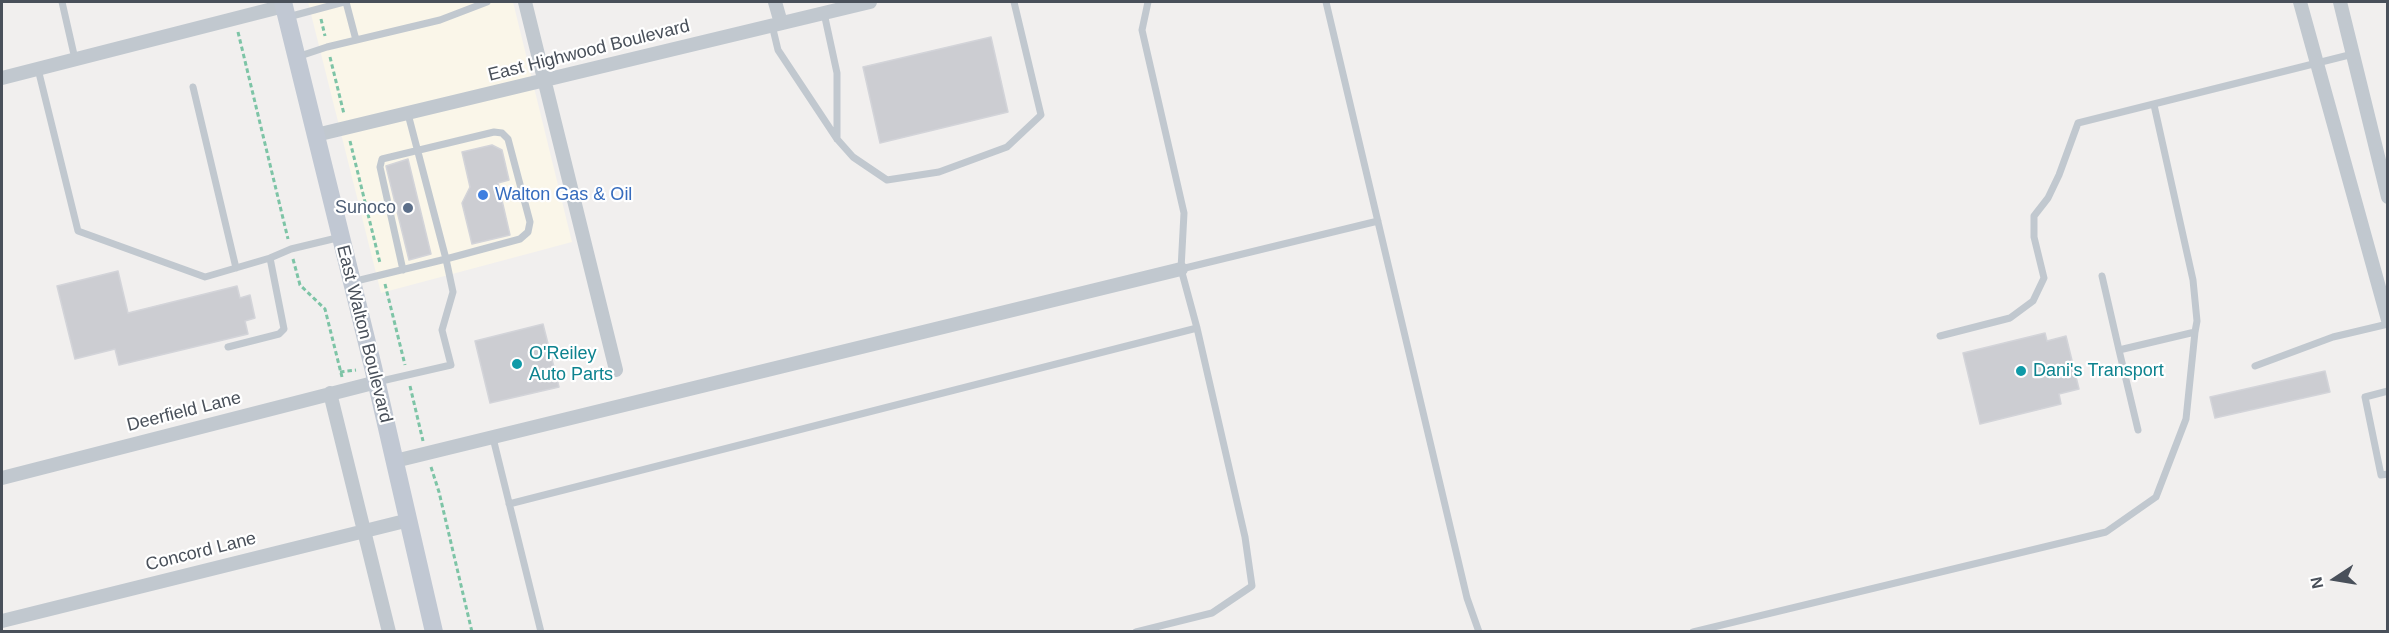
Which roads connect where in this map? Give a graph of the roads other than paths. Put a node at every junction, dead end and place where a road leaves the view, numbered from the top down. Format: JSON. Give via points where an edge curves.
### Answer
{"nodes":[{"id":1,"x":62,"y":2,"type":"edge"},
{"id":2,"x":345,"y":2,"type":"edge"},
{"id":3,"x":459,"y":2,"type":"edge"},
{"id":4,"x":488,"y":2,"type":"edge"},
{"id":5,"x":525,"y":2,"type":"edge"},
{"id":6,"x":775,"y":2,"type":"edge"},
{"id":7,"x":870,"y":2,"type":"edge"},
{"id":8,"x":1014,"y":2,"type":"edge"},
{"id":9,"x":1148,"y":2,"type":"edge"},
{"id":10,"x":1326,"y":2,"type":"edge"},
{"id":11,"x":2300,"y":2,"type":"edge"},
{"id":12,"x":2340,"y":2,"type":"edge"},
{"id":13,"x":285,"y":8,"type":"edge"},
{"id":14,"x":461,"y":12,"type":"junction"},
{"id":15,"x":824,"y":13,"type":"junction"},
{"id":16,"x":776,"y":24,"type":"junction"},
{"id":17,"x":356,"y":40,"type":"junction"},
{"id":18,"x":2353,"y":54,"type":"junction"},
{"id":19,"x":297,"y":58,"type":"junction"},
{"id":20,"x":75,"y":59,"type":"junction"},
{"id":21,"x":2316,"y":64,"type":"junction"},
{"id":22,"x":38,"y":69,"type":"junction"},
{"id":23,"x":2,"y":78,"type":"edge"},
{"id":24,"x":545,"y":81,"type":"junction"},
{"id":25,"x":193,"y":87,"type":"dead end"},
{"id":26,"x":2154,"y":105,"type":"junction"},
{"id":27,"x":408,"y":114,"type":"junction"},
{"id":28,"x":316,"y":135,"type":"junction"},
{"id":29,"x":837,"y":139,"type":"junction"},
{"id":30,"x":417,"y":150,"type":"junction"},
{"id":31,"x":2388,"y":197,"type":"edge"},
{"id":32,"x":1378,"y":221,"type":"junction"},
{"id":33,"x":341,"y":237,"type":"junction"},
{"id":34,"x":270,"y":258,"type":"junction"},
{"id":35,"x":446,"y":260,"type":"junction"},
{"id":36,"x":236,"y":268,"type":"junction"},
{"id":37,"x":1181,"y":269,"type":"junction"},
{"id":38,"x":403,"y":270,"type":"junction"},
{"id":39,"x":2102,"y":276,"type":"dead end"},
{"id":40,"x":352,"y":282,"type":"junction"},
{"id":41,"x":2388,"y":322,"type":"edge"},
{"id":42,"x":1197,"y":328,"type":"junction"},
{"id":43,"x":2195,"y":332,"type":"junction"},
{"id":44,"x":1940,"y":336,"type":"dead end"},
{"id":45,"x":228,"y":347,"type":"dead end"},
{"id":46,"x":2119,"y":350,"type":"junction"},
{"id":47,"x":2255,"y":366,"type":"dead end"},
{"id":48,"x":616,"y":370,"type":"dead end"},
{"id":49,"x":376,"y":382,"type":"junction"},
{"id":50,"x":2388,"y":391,"type":"edge"},
{"id":51,"x":330,"y":393,"type":"junction"},
{"id":52,"x":2138,"y":430,"type":"dead end"},
{"id":53,"x":493,"y":438,"type":"junction"},
{"id":54,"x":395,"y":461,"type":"junction"},
{"id":55,"x":2388,"y":474,"type":"edge"},
{"id":56,"x":2,"y":478,"type":"edge"},
{"id":57,"x":509,"y":504,"type":"junction"},
{"id":58,"x":410,"y":519,"type":"junction"},
{"id":59,"x":364,"y":530,"type":"junction"},
{"id":60,"x":2,"y":621,"type":"edge"},
{"id":61,"x":389,"y":632,"type":"edge"},
{"id":62,"x":434,"y":632,"type":"edge"},
{"id":63,"x":541,"y":632,"type":"edge"},
{"id":64,"x":1136,"y":632,"type":"edge"},
{"id":65,"x":1479,"y":632,"type":"edge"},
{"id":66,"x":1693,"y":632,"type":"edge"}],
"edges":[{"from":1,"to":20,"type":"lane"},
{"from":2,"to":13,"type":"lane","via":[[318,8]]},
{"from":2,"to":17,"type":"lane"},
{"from":3,"to":14,"type":"lane"},
{"from":4,"to":14,"type":"lane"},
{"from":5,"to":24,"type":"street"},
{"from":6,"to":16,"type":"street"},
{"from":7,"to":15,"type":"street","name":"East Highwood Boulevard"},
{"from":8,"to":29,"type":"lane","via":[[1041,115],[1007,147],[939,172],[887,180],[853,157]]},
{"from":9,"to":37,"type":"lane","via":[[1142,30],[1184,213]]},
{"from":10,"to":32,"type":"lane"},
{"from":11,"to":21,"type":"street"},
{"from":12,"to":18,"type":"street"},
{"from":13,"to":19,"type":"main road","name":"East Walton Boulevard"},
{"from":13,"to":20,"type":"street"},
{"from":14,"to":17,"type":"lane"},
{"from":15,"to":16,"type":"street","name":"East Highwood Boulevard"},
{"from":15,"to":29,"type":"lane","via":[[837,73]]},
{"from":16,"to":24,"type":"street","name":"East Highwood Boulevard"},
{"from":16,"to":29,"type":"lane","via":[[778,50]]},
{"from":17,"to":19,"type":"lane"},
{"from":18,"to":21,"type":"lane"},
{"from":18,"to":31,"type":"street"},
{"from":19,"to":28,"type":"main road","name":"East Walton Boulevard"},
{"from":20,"to":22,"type":"street"},
{"from":21,"to":26,"type":"lane"},
{"from":21,"to":41,"type":"street"},
{"from":22,"to":23,"type":"street"},
{"from":22,"to":36,"type":"lane","via":[[78,231],[205,277]]},
{"from":24,"to":27,"type":"street","name":"East Highwood Boulevard"},
{"from":24,"to":48,"type":"street"},
{"from":25,"to":36,"type":"lane"},
{"from":26,"to":43,"type":"lane","via":[[2193,280]]},
{"from":26,"to":44,"type":"lane","via":[[2078,123],[2060,175],[2034,216],[2034,237],[2044,278],[2033,301],[2010,318]]},
{"from":27,"to":28,"type":"street","name":"East Highwood Boulevard"},
{"from":27,"to":30,"type":"lane"},
{"from":28,"to":33,"type":"main road","name":"East Walton Boulevard"},
{"from":30,"to":35,"type":"lane"},
{"from":30,"to":35,"type":"lane","via":[[502,133],[508,139],[530,222],[528,232],[520,239]]},
{"from":30,"to":38,"type":"lane","via":[[382,159],[380,167]]},
{"from":32,"to":37,"type":"lane"},
{"from":32,"to":65,"type":"lane","via":[[1467,598]]},
{"from":33,"to":34,"type":"lane"},
{"from":33,"to":40,"type":"main road","name":"East Walton Boulevard"},
{"from":34,"to":36,"type":"lane"},
{"from":34,"to":45,"type":"lane","via":[[284,329],[279,334]]},
{"from":35,"to":38,"type":"lane"},
{"from":35,"to":49,"type":"lane","via":[[453,292],[442,330],[451,365]]},
{"from":37,"to":42,"type":"lane"},
{"from":37,"to":53,"type":"street"},
{"from":38,"to":40,"type":"lane"},
{"from":39,"to":46,"type":"lane"},
{"from":40,"to":49,"type":"main road","name":"East Walton Boulevard"},
{"from":41,"to":47,"type":"lane","via":[[2332,337]]},
{"from":42,"to":57,"type":"lane"},
{"from":42,"to":64,"type":"lane","via":[[1245,537],[1252,586],[1212,614]]},
{"from":43,"to":46,"type":"lane"},
{"from":43,"to":66,"type":"lane","via":[[2186,419],[2156,497],[2106,532]]},
{"from":46,"to":52,"type":"lane"},
{"from":49,"to":51,"type":"street","name":"Deerfield Lane"},
{"from":49,"to":54,"type":"main road","name":"East Walton Boulevard"},
{"from":50,"to":55,"type":"lane","via":[[2365,397],[2381,475]]},
{"from":51,"to":56,"type":"street","name":"Deerfield Lane"},
{"from":51,"to":59,"type":"street"},
{"from":53,"to":54,"type":"street"},
{"from":53,"to":57,"type":"lane"},
{"from":54,"to":58,"type":"main road","name":"East Walton Boulevard"},
{"from":57,"to":63,"type":"lane"},
{"from":58,"to":59,"type":"street","name":"Concord Lane"},
{"from":58,"to":62,"type":"main road","name":"East Walton Boulevard"},
{"from":59,"to":60,"type":"street","name":"Concord Lane"},
{"from":59,"to":61,"type":"street"}]}
